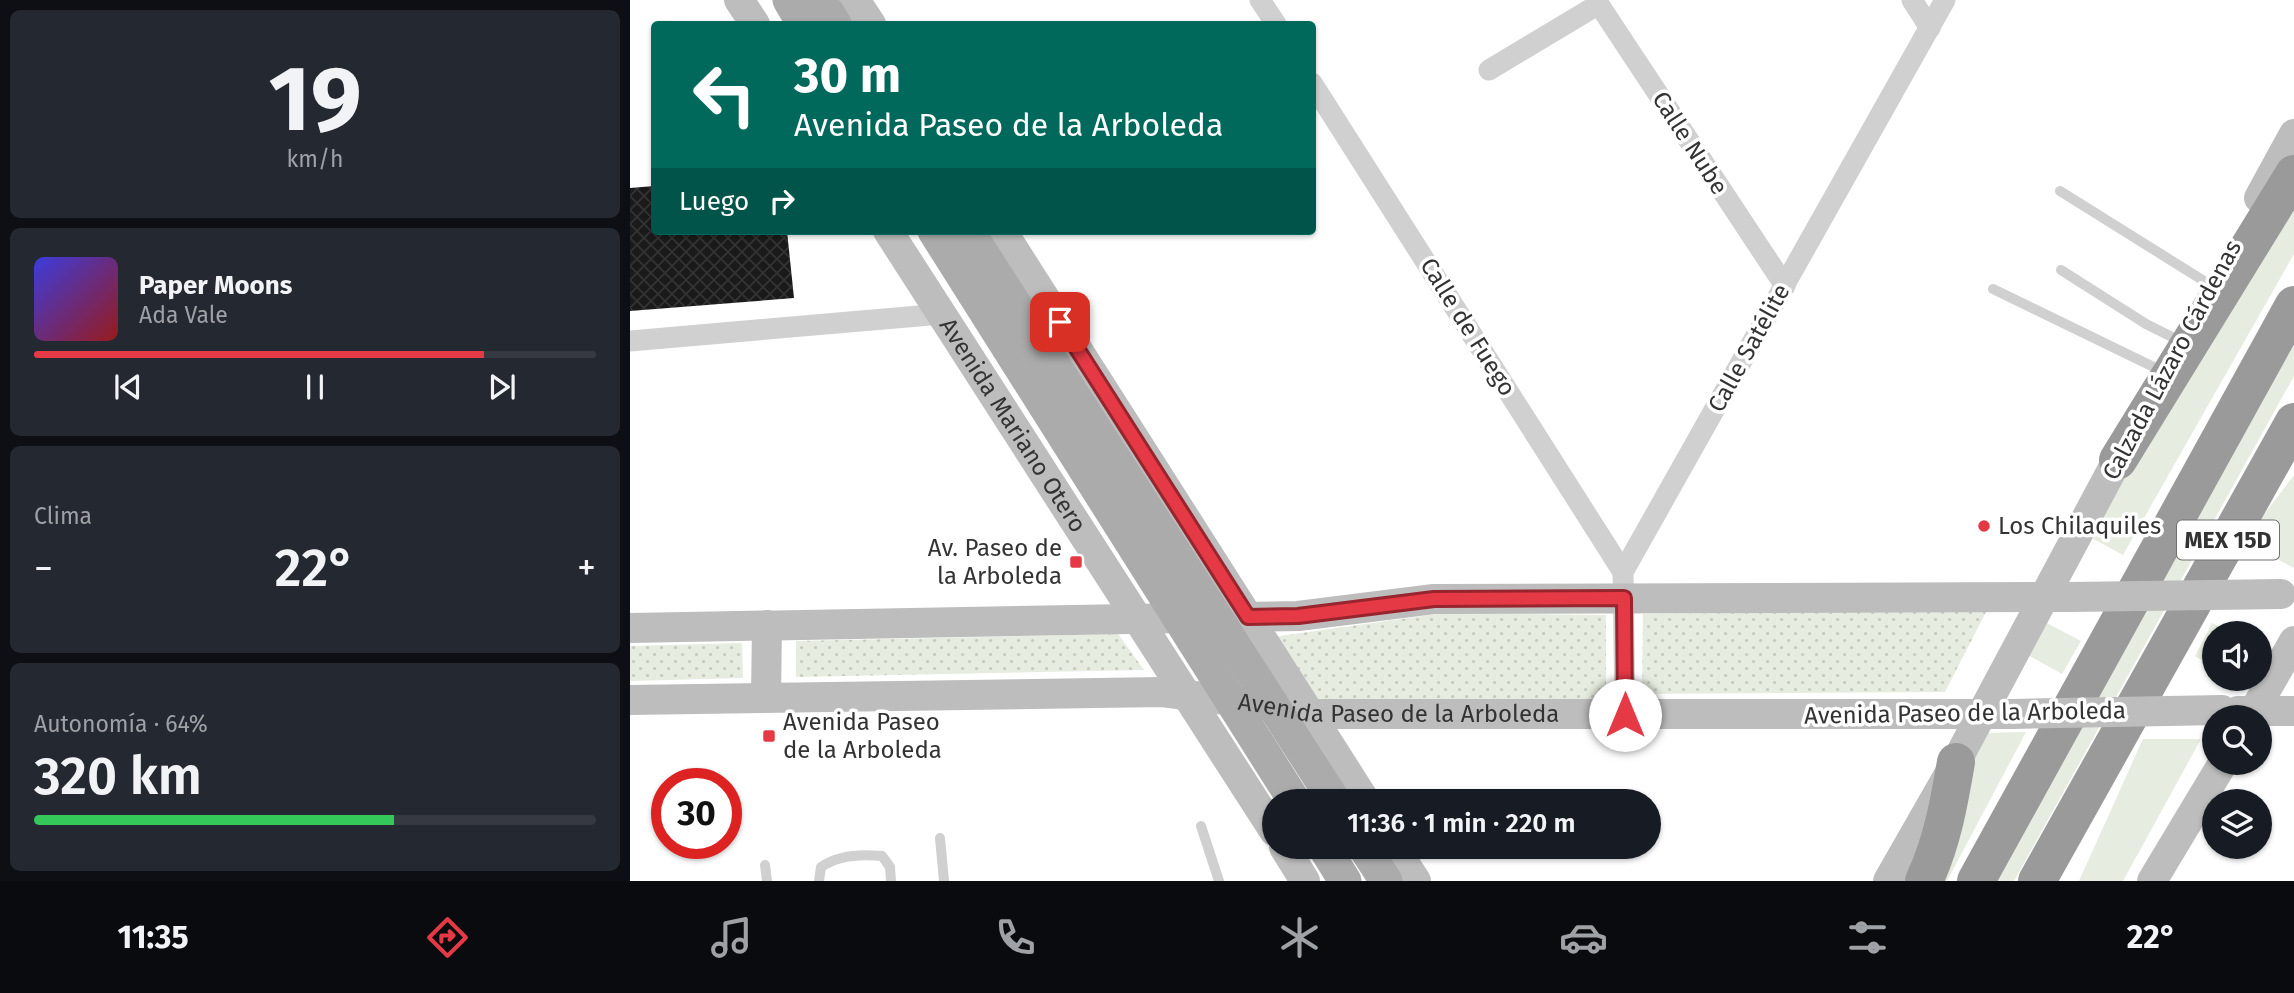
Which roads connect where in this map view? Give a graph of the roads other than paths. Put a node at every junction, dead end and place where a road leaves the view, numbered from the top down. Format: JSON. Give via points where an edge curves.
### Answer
{"nodes":[{"id":1,"x":739,"y":0,"type":"edge"},
{"id":2,"x":855,"y":0,"type":"edge"},
{"id":3,"x":1260,"y":0,"type":"edge"},
{"id":4,"x":1912,"y":0,"type":"edge"},
{"id":5,"x":1945,"y":0,"type":"edge"},
{"id":6,"x":1597,"y":2,"type":"edge"},
{"id":7,"x":801,"y":9,"type":"edge"},
{"id":8,"x":753,"y":21,"type":"edge"},
{"id":9,"x":828,"y":21,"type":"edge"},
{"id":10,"x":869,"y":21,"type":"edge"},
{"id":11,"x":1274,"y":21,"type":"edge"},
{"id":12,"x":1930,"y":28,"type":"junction"},
{"id":13,"x":1489,"y":70,"type":"dead end"},
{"id":14,"x":1316,"y":89,"type":"edge"},
{"id":15,"x":2294,"y":134,"type":"edge"},
{"id":16,"x":2294,"y":174,"type":"edge"},
{"id":17,"x":2060,"y":191,"type":"dead end"},
{"id":18,"x":891,"y":235,"type":"edge"},
{"id":19,"x":937,"y":235,"type":"edge"},
{"id":20,"x":971,"y":235,"type":"edge"},
{"id":21,"x":1005,"y":235,"type":"edge"},
{"id":22,"x":2061,"y":270,"type":"dead end"},
{"id":23,"x":1785,"y":286,"type":"junction"},
{"id":24,"x":2212,"y":286,"type":"junction"},
{"id":25,"x":1993,"y":289,"type":"dead end"},
{"id":26,"x":2294,"y":305,"type":"edge"},
{"id":27,"x":942,"y":313,"type":"junction"},
{"id":28,"x":630,"y":341,"type":"edge"},
{"id":29,"x":2182,"y":342,"type":"junction"},
{"id":30,"x":2165,"y":372,"type":"junction"},
{"id":31,"x":2294,"y":422,"type":"edge"},
{"id":32,"x":2294,"y":438,"type":"edge"},
{"id":33,"x":2118,"y":460,"type":"junction"},
{"id":34,"x":2246,"y":510,"type":"junction"},
{"id":35,"x":1624,"y":585,"type":"junction"},
{"id":36,"x":2288,"y":594,"type":"edge"},
{"id":37,"x":2057,"y":596,"type":"junction"},
{"id":38,"x":1137,"y":617,"type":"junction"},
{"id":39,"x":1205,"y":617,"type":"junction"},
{"id":40,"x":1248,"y":617,"type":"junction"},
{"id":41,"x":767,"y":625,"type":"junction"},
{"id":42,"x":630,"y":628,"type":"edge"},
{"id":43,"x":2294,"y":641,"type":"edge"},
{"id":44,"x":2161,"y":656,"type":"junction"},
{"id":45,"x":1186,"y":693,"type":"junction"},
{"id":46,"x":766,"y":697,"type":"junction"},
{"id":47,"x":630,"y":700,"type":"edge"},
{"id":48,"x":1258,"y":704,"type":"junction"},
{"id":49,"x":2258,"y":705,"type":"edge"},
{"id":50,"x":2202,"y":710,"type":"edge"},
{"id":51,"x":2294,"y":710,"type":"edge"},
{"id":52,"x":2272,"y":712,"type":"edge"},
{"id":53,"x":1311,"y":714,"type":"junction"},
{"id":54,"x":1625,"y":715,"type":"junction"},
{"id":55,"x":1981,"y":715,"type":"junction"},
{"id":56,"x":1956,"y":762,"type":"junction"},
{"id":57,"x":2216,"y":775,"type":"edge"},
{"id":58,"x":1287,"y":789,"type":"edge"},
{"id":59,"x":1314,"y":789,"type":"edge"},
{"id":60,"x":1327,"y":789,"type":"edge"},
{"id":61,"x":1358,"y":789,"type":"edge"},
{"id":62,"x":1262,"y":812,"type":"edge"},
{"id":63,"x":1201,"y":826,"type":"dead end"},
{"id":64,"x":940,"y":838,"type":"dead end"},
{"id":65,"x":1291,"y":859,"type":"edge"},
{"id":66,"x":1331,"y":859,"type":"edge"},
{"id":67,"x":1361,"y":859,"type":"edge"},
{"id":68,"x":1372,"y":859,"type":"edge"},
{"id":69,"x":1402,"y":859,"type":"edge"},
{"id":70,"x":765,"y":865,"type":"dead end"},
{"id":71,"x":767,"y":881,"type":"edge"},
{"id":72,"x":820,"y":881,"type":"edge"},
{"id":73,"x":891,"y":881,"type":"edge"},
{"id":74,"x":944,"y":881,"type":"edge"},
{"id":75,"x":1219,"y":881,"type":"edge"},
{"id":76,"x":1305,"y":881,"type":"edge"},
{"id":77,"x":1345,"y":881,"type":"edge"},
{"id":78,"x":1376,"y":881,"type":"edge"},
{"id":79,"x":1386,"y":881,"type":"edge"},
{"id":80,"x":1416,"y":881,"type":"edge"},
{"id":81,"x":1888,"y":881,"type":"edge"},
{"id":82,"x":1924,"y":881,"type":"edge"},
{"id":83,"x":1976,"y":881,"type":"edge"},
{"id":84,"x":2038,"y":881,"type":"edge"},
{"id":85,"x":2062,"y":881,"type":"edge"},
{"id":86,"x":2152,"y":881,"type":"edge"}],
"edges":[{"from":1,"to":8,"type":"street"},
{"from":2,"to":10,"type":"street"},
{"from":3,"to":11,"type":"street"},
{"from":4,"to":12,"type":"street"},
{"from":5,"to":12,"type":"street","name":"Calle Satélite"},
{"from":6,"to":13,"type":"street"},
{"from":6,"to":23,"type":"street","name":"Calle Nube"},
{"from":7,"to":9,"type":"main road"},
{"from":12,"to":23,"type":"street","name":"Calle Satélite"},
{"from":14,"to":35,"type":"street","name":"Calle de Fuego"},
{"from":15,"to":24,"type":"street","name":"Calzada Lázaro Cárdenas"},
{"from":16,"to":33,"type":"highway"},
{"from":17,"to":24,"type":"lane"},
{"from":18,"to":27,"type":"street","name":"Avenida Mariano Otero"},
{"from":19,"to":58,"type":"main road","name":"Avenida Mariano Otero","bridge":true},
{"from":20,"to":60,"type":"main road","bridge":true},
{"from":21,"to":40,"type":"street"},
{"from":22,"to":29,"type":"lane"},
{"from":23,"to":35,"type":"street","name":"Calle Satélite"},
{"from":24,"to":29,"type":"street","name":"Calzada Lázaro Cárdenas"},
{"from":25,"to":30,"type":"lane"},
{"from":26,"to":83,"type":"highway","number":"MEX 15D"},
{"from":27,"to":28,"type":"street"},
{"from":27,"to":38,"type":"street","name":"Avenida Mariano Otero"},
{"from":29,"to":30,"type":"street","name":"Calzada Lázaro Cárdenas"},
{"from":30,"to":33,"type":"street","name":"Calzada Lázaro Cárdenas"},
{"from":31,"to":34,"type":"highway","number":"MEX 15D"},
{"from":32,"to":34,"type":"highway"},
{"from":33,"to":37,"type":"street","name":"Calzada Lázaro Cárdenas"},
{"from":34,"to":44,"type":"highway","number":"MEX 15D"},
{"from":35,"to":37,"type":"street"},
{"from":35,"to":40,"type":"street"},
{"from":35,"to":54,"type":"street"},
{"from":36,"to":37,"type":"street","bridge":true},
{"from":37,"to":55,"type":"street","name":"Calzada Lázaro Cárdenas"},
{"from":38,"to":39,"type":"street"},
{"from":38,"to":41,"type":"street"},
{"from":38,"to":45,"type":"street","name":"Avenida Mariano Otero"},
{"from":39,"to":40,"type":"street"},
{"from":39,"to":48,"type":"street"},
{"from":40,"to":53,"type":"street"},
{"from":41,"to":42,"type":"street"},
{"from":41,"to":46,"type":"street"},
{"from":43,"to":49,"type":"street"},
{"from":44,"to":84,"type":"highway","number":"MEX 15D"},
{"from":44,"to":85,"type":"highway"},
{"from":45,"to":46,"type":"street","name":"Avenida Paseo de la Arboleda"},
{"from":45,"to":48,"type":"street","name":"Avenida Paseo de la Arboleda"},
{"from":45,"to":62,"type":"street","name":"Avenida Mariano Otero"},
{"from":46,"to":47,"type":"street","name":"Avenida Paseo de la Arboleda"},
{"from":48,"to":53,"type":"street","name":"Avenida Paseo de la Arboleda"},
{"from":48,"to":59,"type":"street"},
{"from":50,"to":55,"type":"street","name":"Avenida Paseo de la Arboleda","bridge":true},
{"from":51,"to":52,"type":"street","name":"Avenida Paseo de la Arboleda"},
{"from":53,"to":54,"type":"street","name":"Avenida Paseo de la Arboleda"},
{"from":53,"to":61,"type":"street"},
{"from":54,"to":55,"type":"street","name":"Avenida Paseo de la Arboleda"},
{"from":55,"to":56,"type":"street","name":"Calzada Lázaro Cárdenas"},
{"from":56,"to":81,"type":"street","name":"Calzada Lázaro Cárdenas"},
{"from":56,"to":82,"type":"highway","via":[[1945,822]]},
{"from":57,"to":86,"type":"street"},
{"from":63,"to":75,"type":"lane"},
{"from":64,"to":74,"type":"lane"},
{"from":65,"to":76,"type":"street"},
{"from":66,"to":77,"type":"main road"},
{"from":67,"to":78,"type":"street"},
{"from":68,"to":79,"type":"main road"},
{"from":69,"to":80,"type":"street"},
{"from":70,"to":71,"type":"lane"},
{"from":72,"to":73,"type":"lane","via":[[821,867],[833,859],[872,855],[882,856],[890,867]]}]}
